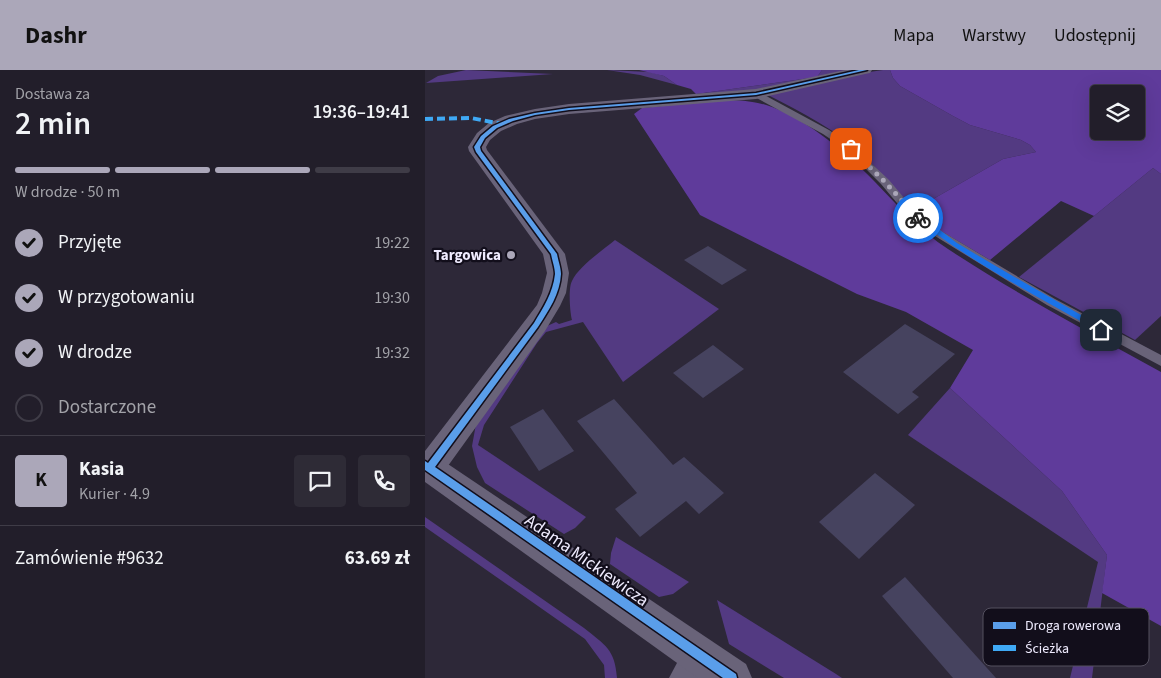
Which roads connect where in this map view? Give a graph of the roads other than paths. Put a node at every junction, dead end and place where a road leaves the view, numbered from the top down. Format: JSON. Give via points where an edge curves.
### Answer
{"nodes":[{"id":1,"x":865,"y":70,"type":"edge"},
{"id":2,"x":756,"y":94,"type":"junction"},
{"id":3,"x":1161,"y":361,"type":"edge"},
{"id":4,"x":427,"y":467,"type":"edge"},
{"id":5,"x":694,"y":667,"type":"edge"},
{"id":6,"x":732,"y":678,"type":"edge"}],
"edges":[{"from":1,"to":2,"type":"street"},
{"from":2,"to":3,"type":"lane","via":[[818,127],[851,149],[906,207],[939,234],[1051,302]]},
{"from":2,"to":4,"type":"street","via":[[535,114],[501,124],[478,142],[478,151],[554,254],[556,282],[551,299],[536,325]]},
{"from":4,"to":5,"type":"street","name":"Adama Mickiewicza"},
{"from":5,"to":6,"type":"street","name":"Adama Mickiewicza"}]}
